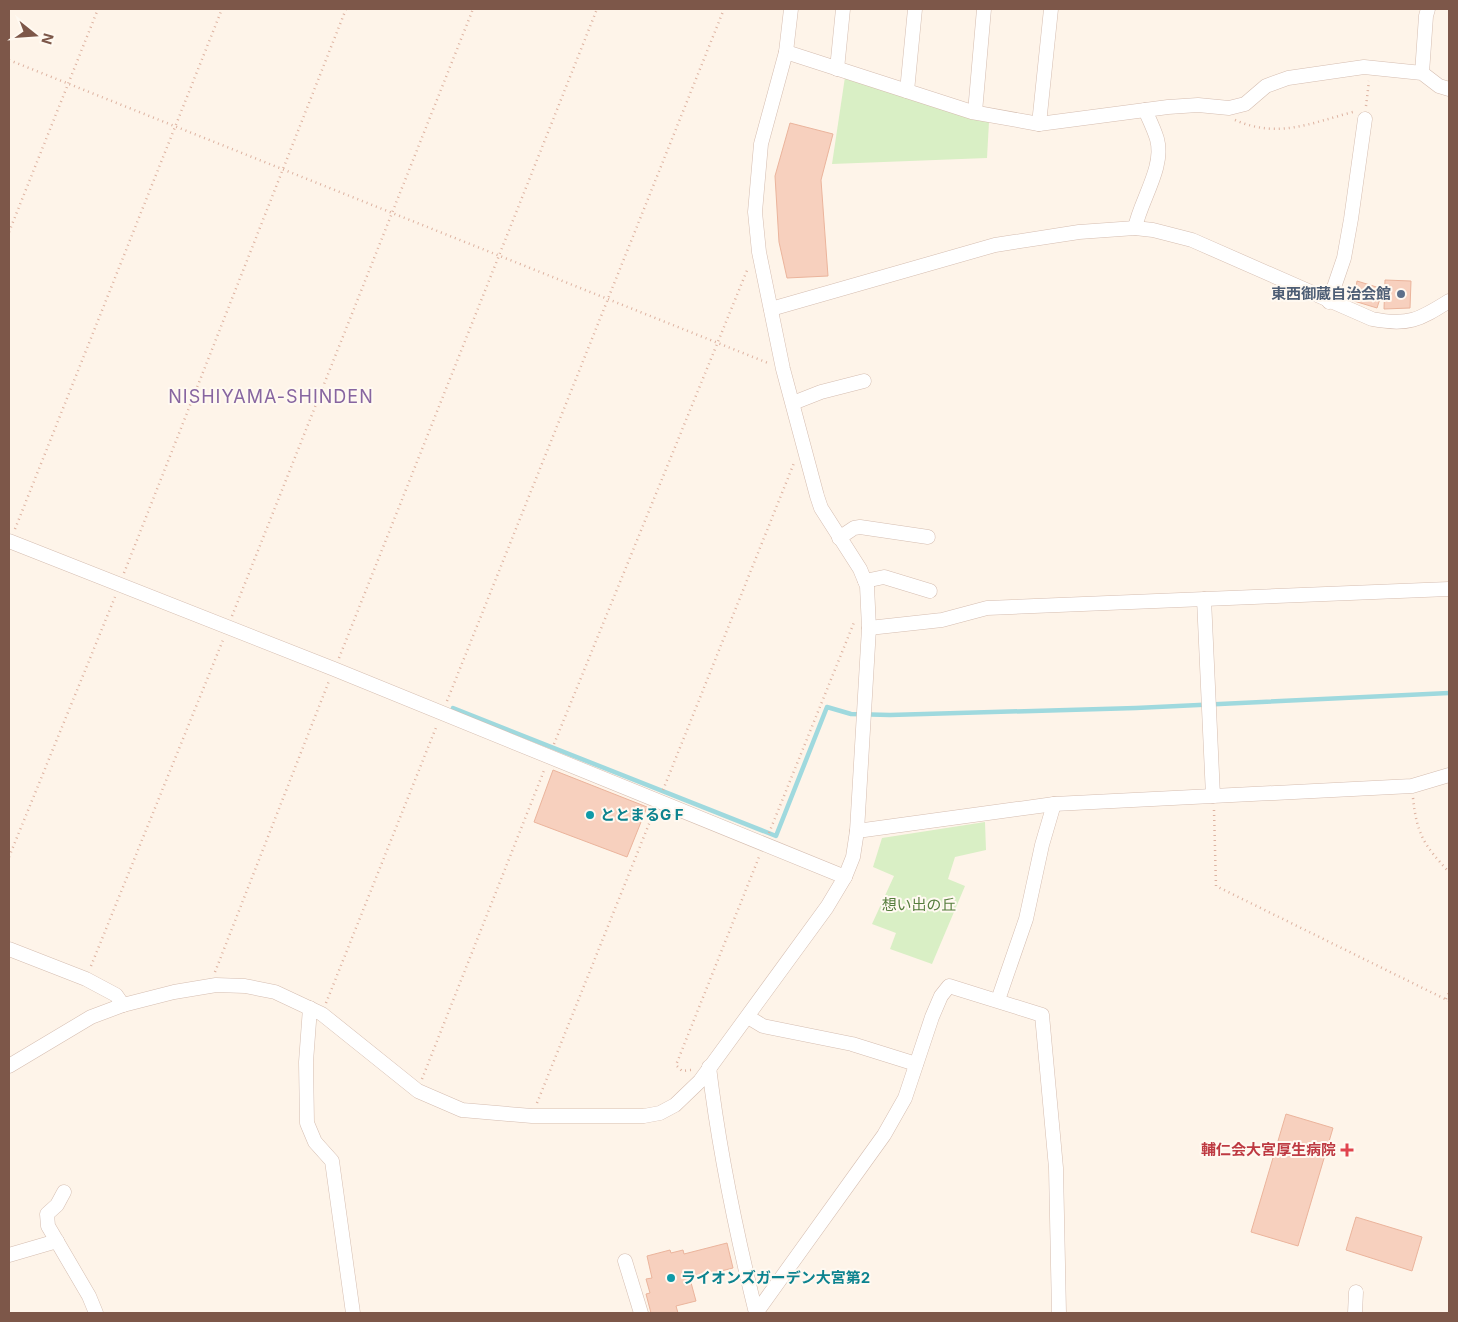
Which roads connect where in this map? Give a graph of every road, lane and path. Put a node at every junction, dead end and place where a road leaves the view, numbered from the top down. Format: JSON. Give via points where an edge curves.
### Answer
{"nodes":[{"id":1,"x":98,"y":9,"type":"edge"},
{"id":2,"x":222,"y":9,"type":"edge"},
{"id":3,"x":346,"y":9,"type":"edge"},
{"id":4,"x":473,"y":9,"type":"edge"},
{"id":5,"x":597,"y":9,"type":"edge"},
{"id":6,"x":724,"y":9,"type":"edge"},
{"id":7,"x":791,"y":9,"type":"edge"},
{"id":8,"x":843,"y":9,"type":"edge"},
{"id":9,"x":915,"y":9,"type":"edge"},
{"id":10,"x":984,"y":9,"type":"edge"},
{"id":11,"x":1051,"y":9,"type":"edge"},
{"id":12,"x":1428,"y":9,"type":"edge"},
{"id":13,"x":786,"y":52,"type":"junction"},
{"id":14,"x":9,"y":60,"type":"edge"},
{"id":15,"x":1370,"y":67,"type":"junction"},
{"id":16,"x":837,"y":69,"type":"junction"},
{"id":17,"x":1422,"y":73,"type":"junction"},
{"id":18,"x":69,"y":83,"type":"junction"},
{"id":19,"x":1449,"y":89,"type":"edge"},
{"id":20,"x":907,"y":91,"type":"junction"},
{"id":21,"x":1216,"y":106,"type":"junction"},
{"id":22,"x":1145,"y":110,"type":"junction"},
{"id":23,"x":975,"y":112,"type":"junction"},
{"id":24,"x":1365,"y":119,"type":"junction"},
{"id":25,"x":1039,"y":124,"type":"junction"},
{"id":26,"x":175,"y":126,"type":"junction"},
{"id":27,"x":282,"y":169,"type":"junction"},
{"id":28,"x":392,"y":213,"type":"junction"},
{"id":29,"x":1134,"y":228,"type":"junction"},
{"id":30,"x":9,"y":232,"type":"edge"},
{"id":31,"x":759,"y":252,"type":"junction"},
{"id":32,"x":500,"y":257,"type":"junction"},
{"id":33,"x":608,"y":300,"type":"junction"},
{"id":34,"x":1449,"y":301,"type":"edge"},
{"id":35,"x":1329,"y":302,"type":"junction"},
{"id":36,"x":770,"y":309,"type":"junction"},
{"id":37,"x":717,"y":343,"type":"junction"},
{"id":38,"x":783,"y":369,"type":"junction"},
{"id":39,"x":864,"y":380,"type":"dead end"},
{"id":40,"x":793,"y":403,"type":"junction"},
{"id":41,"x":804,"y":440,"type":"junction"},
{"id":42,"x":928,"y":537,"type":"dead end"},
{"id":43,"x":839,"y":538,"type":"junction"},
{"id":44,"x":9,"y":541,"type":"edge"},
{"id":45,"x":865,"y":581,"type":"junction"},
{"id":46,"x":120,"y":584,"type":"junction"},
{"id":47,"x":1449,"y":589,"type":"edge"},
{"id":48,"x":930,"y":591,"type":"dead end"},
{"id":49,"x":1204,"y":599,"type":"junction"},
{"id":50,"x":228,"y":627,"type":"junction"},
{"id":51,"x":869,"y":628,"type":"junction"},
{"id":52,"x":334,"y":669,"type":"junction"},
{"id":53,"x":442,"y":714,"type":"junction"},
{"id":54,"x":549,"y":757,"type":"junction"},
{"id":55,"x":1449,"y":775,"type":"edge"},
{"id":56,"x":1412,"y":786,"type":"junction"},
{"id":57,"x":1213,"y":796,"type":"junction"},
{"id":58,"x":658,"y":802,"type":"junction"},
{"id":59,"x":1054,"y":804,"type":"junction"},
{"id":60,"x":857,"y":831,"type":"junction"},
{"id":61,"x":9,"y":857,"type":"edge"},
{"id":62,"x":1449,"y":872,"type":"edge"},
{"id":63,"x":845,"y":878,"type":"junction"},
{"id":64,"x":9,"y":949,"type":"edge"},
{"id":65,"x":86,"y":979,"type":"junction"},
{"id":66,"x":216,"y":985,"type":"junction"},
{"id":67,"x":1449,"y":993,"type":"edge"},
{"id":68,"x":998,"y":1000,"type":"junction"},
{"id":69,"x":1448,"y":1000,"type":"edge"},
{"id":70,"x":124,"y":1005,"type":"junction"},
{"id":71,"x":316,"y":1011,"type":"junction"},
{"id":72,"x":748,"y":1017,"type":"junction"},
{"id":73,"x":916,"y":1064,"type":"junction"},
{"id":74,"x":9,"y":1066,"type":"edge"},
{"id":75,"x":709,"y":1068,"type":"junction"},
{"id":76,"x":418,"y":1090,"type":"junction"},
{"id":77,"x":532,"y":1116,"type":"junction"},
{"id":78,"x":64,"y":1192,"type":"dead end"},
{"id":79,"x":57,"y":1242,"type":"junction"},
{"id":80,"x":9,"y":1255,"type":"edge"},
{"id":81,"x":625,"y":1261,"type":"dead end"},
{"id":82,"x":1356,"y":1292,"type":"dead end"},
{"id":83,"x":96,"y":1313,"type":"edge"},
{"id":84,"x":353,"y":1313,"type":"edge"},
{"id":85,"x":641,"y":1313,"type":"edge"},
{"id":86,"x":756,"y":1313,"type":"edge"},
{"id":87,"x":1059,"y":1313,"type":"edge"},
{"id":88,"x":1355,"y":1313,"type":"edge"}],
"edges":[{"from":1,"to":18,"type":"path"},
{"from":2,"to":26,"type":"path"},
{"from":3,"to":27,"type":"path"},
{"from":4,"to":28,"type":"path"},
{"from":5,"to":32,"type":"path"},
{"from":6,"to":33,"type":"path"},
{"from":7,"to":13,"type":"street"},
{"from":8,"to":16,"type":"street"},
{"from":9,"to":20,"type":"street"},
{"from":10,"to":23,"type":"street"},
{"from":11,"to":25,"type":"street"},
{"from":12,"to":17,"type":"street"},
{"from":13,"to":16,"type":"street"},
{"from":13,"to":31,"type":"street","via":[[758,158],[755,212]]},
{"from":14,"to":18,"type":"path"},
{"from":15,"to":17,"type":"street"},
{"from":15,"to":21,"type":"street","via":[[1321,71],[1288,78],[1266,86],[1244,104],[1229,108]]},
{"from":15,"to":24,"type":"path"},
{"from":16,"to":20,"type":"street"},
{"from":17,"to":19,"type":"street","via":[[1439,86]]},
{"from":18,"to":26,"type":"path"},
{"from":18,"to":30,"type":"path"},
{"from":20,"to":23,"type":"street"},
{"from":21,"to":22,"type":"street"},
{"from":21,"to":24,"type":"path","via":[[1235,120],[1265,130],[1289,129],[1354,112]]},
{"from":22,"to":25,"type":"street"},
{"from":22,"to":29,"type":"street","via":[[1158,140],[1158,156]]},
{"from":23,"to":25,"type":"street"},
{"from":24,"to":35,"type":"street","via":[[1352,220],[1344,258]]},
{"from":26,"to":27,"type":"path"},
{"from":26,"to":44,"type":"path"},
{"from":27,"to":28,"type":"path"},
{"from":27,"to":46,"type":"path"},
{"from":28,"to":32,"type":"path"},
{"from":28,"to":50,"type":"path"},
{"from":29,"to":35,"type":"street","via":[[1192,240]]},
{"from":29,"to":36,"type":"street","via":[[1079,232],[995,245]]},
{"from":31,"to":36,"type":"street"},
{"from":31,"to":37,"type":"path","via":[[751,260]]},
{"from":32,"to":33,"type":"path"},
{"from":32,"to":52,"type":"path"},
{"from":33,"to":37,"type":"path"},
{"from":33,"to":53,"type":"path"},
{"from":34,"to":35,"type":"street","via":[[1401,324],[1372,319]]},
{"from":36,"to":38,"type":"street"},
{"from":37,"to":38,"type":"path"},
{"from":37,"to":54,"type":"path"},
{"from":38,"to":40,"type":"street"},
{"from":39,"to":40,"type":"street"},
{"from":40,"to":41,"type":"street"},
{"from":41,"to":43,"type":"street","via":[[821,508]]},
{"from":41,"to":58,"type":"path"},
{"from":42,"to":43,"type":"street","via":[[860,527]]},
{"from":43,"to":45,"type":"street"},
{"from":44,"to":46,"type":"street"},
{"from":45,"to":48,"type":"street","via":[[884,577]]},
{"from":45,"to":51,"type":"street"},
{"from":46,"to":50,"type":"street"},
{"from":46,"to":61,"type":"path"},
{"from":47,"to":49,"type":"street"},
{"from":49,"to":51,"type":"street","via":[[987,608],[942,620]]},
{"from":49,"to":57,"type":"street"},
{"from":50,"to":52,"type":"street"},
{"from":50,"to":65,"type":"path"},
{"from":51,"to":60,"type":"street"},
{"from":52,"to":53,"type":"street"},
{"from":52,"to":66,"type":"path","via":[[215,972]]},
{"from":53,"to":54,"type":"street"},
{"from":53,"to":71,"type":"path"},
{"from":54,"to":58,"type":"street"},
{"from":54,"to":76,"type":"path"},
{"from":55,"to":56,"type":"street"},
{"from":56,"to":57,"type":"street"},
{"from":56,"to":62,"type":"path","via":[[1416,825],[1424,843]]},
{"from":57,"to":59,"type":"street"},
{"from":57,"to":69,"type":"path","via":[[1216,886]]},
{"from":58,"to":63,"type":"street"},
{"from":58,"to":77,"type":"path"},
{"from":59,"to":60,"type":"street"},
{"from":59,"to":68,"type":"street","via":[[1026,919]]},
{"from":60,"to":63,"type":"street","via":[[853,857]]},
{"from":63,"to":72,"type":"street"},
{"from":64,"to":65,"type":"street"},
{"from":65,"to":70,"type":"street","via":[[116,995]]},
{"from":66,"to":70,"type":"street"},
{"from":66,"to":71,"type":"street","via":[[275,992]]},
{"from":67,"to":69,"type":"path"},
{"from":68,"to":73,"type":"street","via":[[949,986],[941,996]]},
{"from":68,"to":87,"type":"street","via":[[1042,1016],[1056,1168]]},
{"from":70,"to":74,"type":"street","via":[[90,1017]]},
{"from":71,"to":76,"type":"street"},
{"from":71,"to":84,"type":"street","via":[[306,1062],[307,1123],[315,1142],[332,1161]]},
{"from":72,"to":73,"type":"street","via":[[772,1028],[852,1044]]},
{"from":72,"to":75,"type":"street"},
{"from":73,"to":86,"type":"street","via":[[905,1098],[884,1135]]},
{"from":75,"to":77,"type":"street","via":[[688,1094],[660,1113],[644,1116]]},
{"from":75,"to":86,"type":"street","via":[[716,1130],[731,1211]]},
{"from":76,"to":77,"type":"street","via":[[462,1110]]},
{"from":78,"to":79,"type":"street","via":[[47,1214],[48,1226]]},
{"from":79,"to":80,"type":"street"},
{"from":79,"to":83,"type":"street"},
{"from":81,"to":85,"type":"street"},
{"from":82,"to":88,"type":"street"}]}
